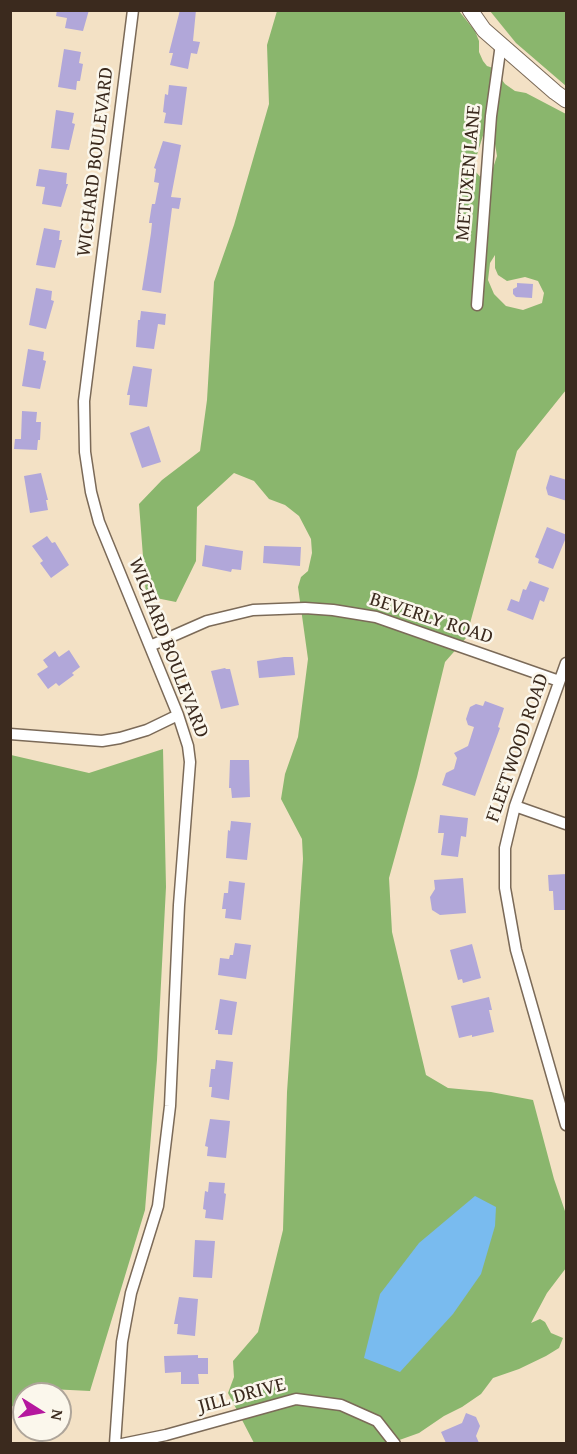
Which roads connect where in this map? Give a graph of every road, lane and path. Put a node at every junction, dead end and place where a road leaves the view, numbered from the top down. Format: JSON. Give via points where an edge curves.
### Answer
{"nodes":[{"id":1,"x":133,"y":10,"type":"edge"},
{"id":2,"x":470,"y":10,"type":"edge"},
{"id":3,"x":501,"y":44,"type":"junction"},
{"id":4,"x":567,"y":100,"type":"edge"},
{"id":5,"x":477,"y":305,"type":"dead end"},
{"id":6,"x":150,"y":646,"type":"junction"},
{"id":7,"x":567,"y":663,"type":"edge"},
{"id":8,"x":559,"y":681,"type":"junction"},
{"id":9,"x":178,"y":715,"type":"junction"},
{"id":10,"x":10,"y":734,"type":"edge"},
{"id":11,"x":515,"y":806,"type":"junction"},
{"id":12,"x":567,"y":824,"type":"edge"},
{"id":13,"x":563,"y":1102,"type":"edge"},
{"id":14,"x":567,"y":1125,"type":"edge"},
{"id":15,"x":115,"y":1443,"type":"edge"},
{"id":16,"x":122,"y":1443,"type":"edge"},
{"id":17,"x":395,"y":1443,"type":"edge"}],
"edges":[{"from":1,"to":6,"type":"street","name":"WICHARD BOULEVARD","via":[[84,401],[85,452],[99,522]]},
{"from":2,"to":3,"type":"street","via":[[484,30]]},
{"from":3,"to":4,"type":"street"},
{"from":3,"to":5,"type":"street","name":"METUXEN LANE","via":[[491,116]]},
{"from":6,"to":8,"type":"street","name":"BEVERLY ROAD","via":[[207,621],[253,610],[333,610],[376,617]]},
{"from":6,"to":9,"type":"street","name":"WICHARD BOULEVARD"},
{"from":7,"to":8,"type":"street","name":"FLEETWOOD ROAD"},
{"from":8,"to":11,"type":"street","name":"FLEETWOOD ROAD"},
{"from":9,"to":10,"type":"street","via":[[147,730],[102,741]]},
{"from":9,"to":15,"type":"street","name":"WICHARD BOULEVARD","via":[[190,762],[170,1106],[158,1206],[130,1293],[122,1342]]},
{"from":11,"to":12,"type":"street"},
{"from":11,"to":13,"type":"street","name":"FLEETWOOD ROAD","via":[[505,848],[505,888],[516,950]]},
{"from":13,"to":14,"type":"street","name":"FLEETWOOD ROAD"},
{"from":16,"to":17,"type":"street","name":"JILL DRIVE","via":[[166,1435],[296,1399],[341,1406],[377,1421]]}]}
